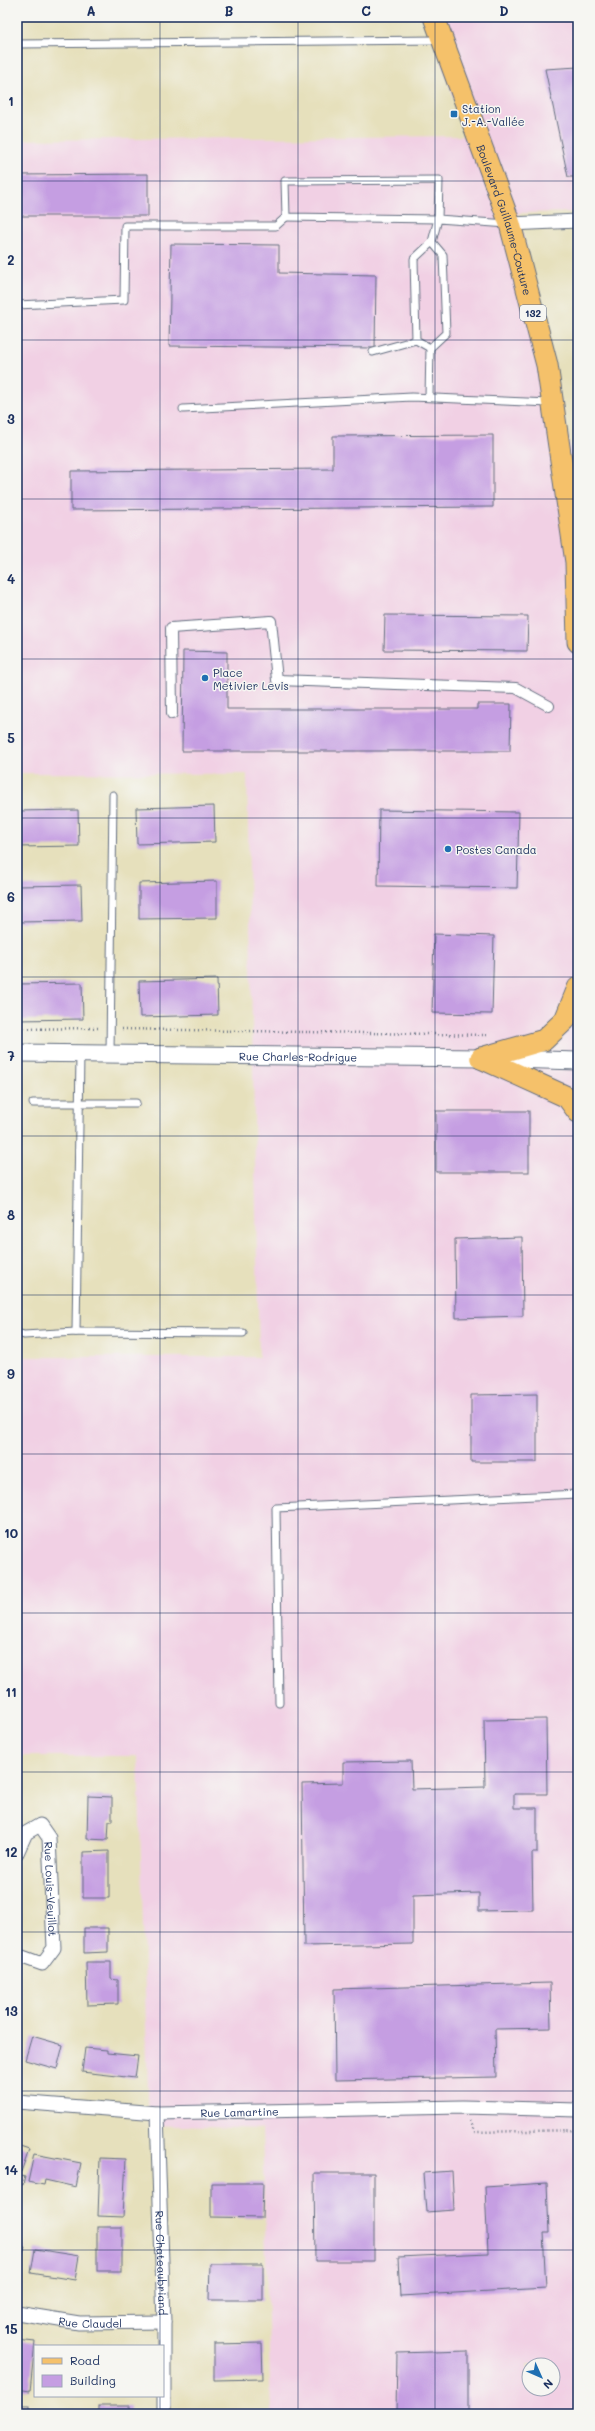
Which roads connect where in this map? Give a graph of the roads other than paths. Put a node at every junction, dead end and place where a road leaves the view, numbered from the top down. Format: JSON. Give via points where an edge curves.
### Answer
{"nodes":[{"id":1,"x":434,"y":17,"type":"edge"},
{"id":2,"x":442,"y":40,"type":"junction"},
{"id":3,"x":17,"y":44,"type":"edge"},
{"id":4,"x":286,"y":217,"type":"junction"},
{"id":5,"x":438,"y":219,"type":"junction"},
{"id":6,"x":578,"y":221,"type":"edge"},
{"id":7,"x":510,"y":224,"type":"junction"},
{"id":8,"x":432,"y":242,"type":"junction"},
{"id":9,"x":17,"y":305,"type":"edge"},
{"id":10,"x":416,"y":340,"type":"junction"},
{"id":11,"x":430,"y":348,"type":"junction"},
{"id":12,"x":373,"y":352,"type":"dead end"},
{"id":13,"x":429,"y":397,"type":"junction"},
{"id":14,"x":552,"y":403,"type":"junction"},
{"id":15,"x":183,"y":409,"type":"dead end"},
{"id":16,"x":578,"y":642,"type":"edge"},
{"id":17,"x":549,"y":706,"type":"dead end"},
{"id":18,"x":172,"y":714,"type":"dead end"},
{"id":19,"x":113,"y":795,"type":"dead end"},
{"id":20,"x":578,"y":988,"type":"edge"},
{"id":21,"x":17,"y":1053,"type":"edge"},
{"id":22,"x":80,"y":1054,"type":"junction"},
{"id":23,"x":110,"y":1054,"type":"junction"},
{"id":24,"x":481,"y":1058,"type":"junction"},
{"id":25,"x":578,"y":1061,"type":"edge"},
{"id":26,"x":33,"y":1103,"type":"dead end"},
{"id":27,"x":136,"y":1103,"type":"dead end"},
{"id":28,"x":80,"y":1104,"type":"junction"},
{"id":29,"x":578,"y":1112,"type":"edge"},
{"id":30,"x":76,"y":1332,"type":"junction"},
{"id":31,"x":17,"y":1333,"type":"edge"},
{"id":32,"x":243,"y":1333,"type":"dead end"},
{"id":33,"x":578,"y":1494,"type":"edge"},
{"id":34,"x":279,"y":1703,"type":"dead end"},
{"id":35,"x":17,"y":1853,"type":"edge"},
{"id":36,"x":17,"y":1955,"type":"edge"},
{"id":37,"x":17,"y":2102,"type":"edge"},
{"id":38,"x":578,"y":2110,"type":"edge"},
{"id":39,"x":157,"y":2112,"type":"junction"},
{"id":40,"x":17,"y":2313,"type":"edge"},
{"id":41,"x":164,"y":2322,"type":"junction"},
{"id":42,"x":164,"y":2414,"type":"edge"}],
"edges":[{"from":1,"to":2,"type":"main road","name":"Boulevard Guillaume-Couture","number":"132"},
{"from":2,"to":3,"type":"lane"},
{"from":2,"to":7,"type":"main road","name":"Boulevard Guillaume-Couture","number":"132"},
{"from":4,"to":5,"type":"lane"},
{"from":4,"to":5,"type":"lane","via":[[285,181],[439,180]]},
{"from":4,"to":9,"type":"lane","via":[[276,226],[125,226],[124,300]]},
{"from":5,"to":7,"type":"lane"},
{"from":5,"to":8,"type":"lane"},
{"from":6,"to":7,"type":"street"},
{"from":7,"to":14,"type":"main road","name":"Boulevard Guillaume-Couture","number":"132","via":[[547,364]]},
{"from":8,"to":10,"type":"lane","via":[[414,259]]},
{"from":8,"to":11,"type":"lane","via":[[443,255],[446,332]]},
{"from":10,"to":11,"type":"lane"},
{"from":10,"to":12,"type":"lane"},
{"from":11,"to":13,"type":"lane"},
{"from":13,"to":14,"type":"lane"},
{"from":13,"to":15,"type":"lane"},
{"from":14,"to":16,"type":"main road","name":"Boulevard Guillaume-Couture","number":"132","via":[[576,562]]},
{"from":17,"to":18,"type":"street","via":[[516,688],[277,680],[271,621],[171,628]]},
{"from":19,"to":23,"type":"lane"},
{"from":20,"to":24,"type":"main road","via":[[565,1020],[544,1040]]},
{"from":21,"to":22,"type":"street","name":"Rue Charles-Rodrigue"},
{"from":22,"to":23,"type":"street","name":"Rue Charles-Rodrigue"},
{"from":22,"to":28,"type":"lane"},
{"from":23,"to":24,"type":"street","name":"Rue Charles-Rodrigue"},
{"from":24,"to":25,"type":"street","name":"Rue Charles-Rodrigue"},
{"from":24,"to":29,"type":"main road","via":[[567,1097]]},
{"from":26,"to":28,"type":"lane"},
{"from":27,"to":28,"type":"lane"},
{"from":28,"to":30,"type":"lane"},
{"from":30,"to":31,"type":"lane","via":[[24,1335]]},
{"from":30,"to":32,"type":"lane"},
{"from":33,"to":34,"type":"lane","via":[[276,1508]]},
{"from":35,"to":36,"type":"street","name":"Rue Louis-Veuillot","via":[[26,1833],[40,1826],[49,1838],[54,1948],[42,1964]]},
{"from":37,"to":39,"type":"street","name":"Rue Lamartine"},
{"from":38,"to":39,"type":"street","name":"Rue Lamartine","via":[[462,2106]]},
{"from":39,"to":41,"type":"street","name":"Rue Chateaubriand"},
{"from":40,"to":41,"type":"street","name":"Rue Claudel","via":[[79,2323]]},
{"from":41,"to":42,"type":"street","name":"Rue Chateaubriand"}]}
